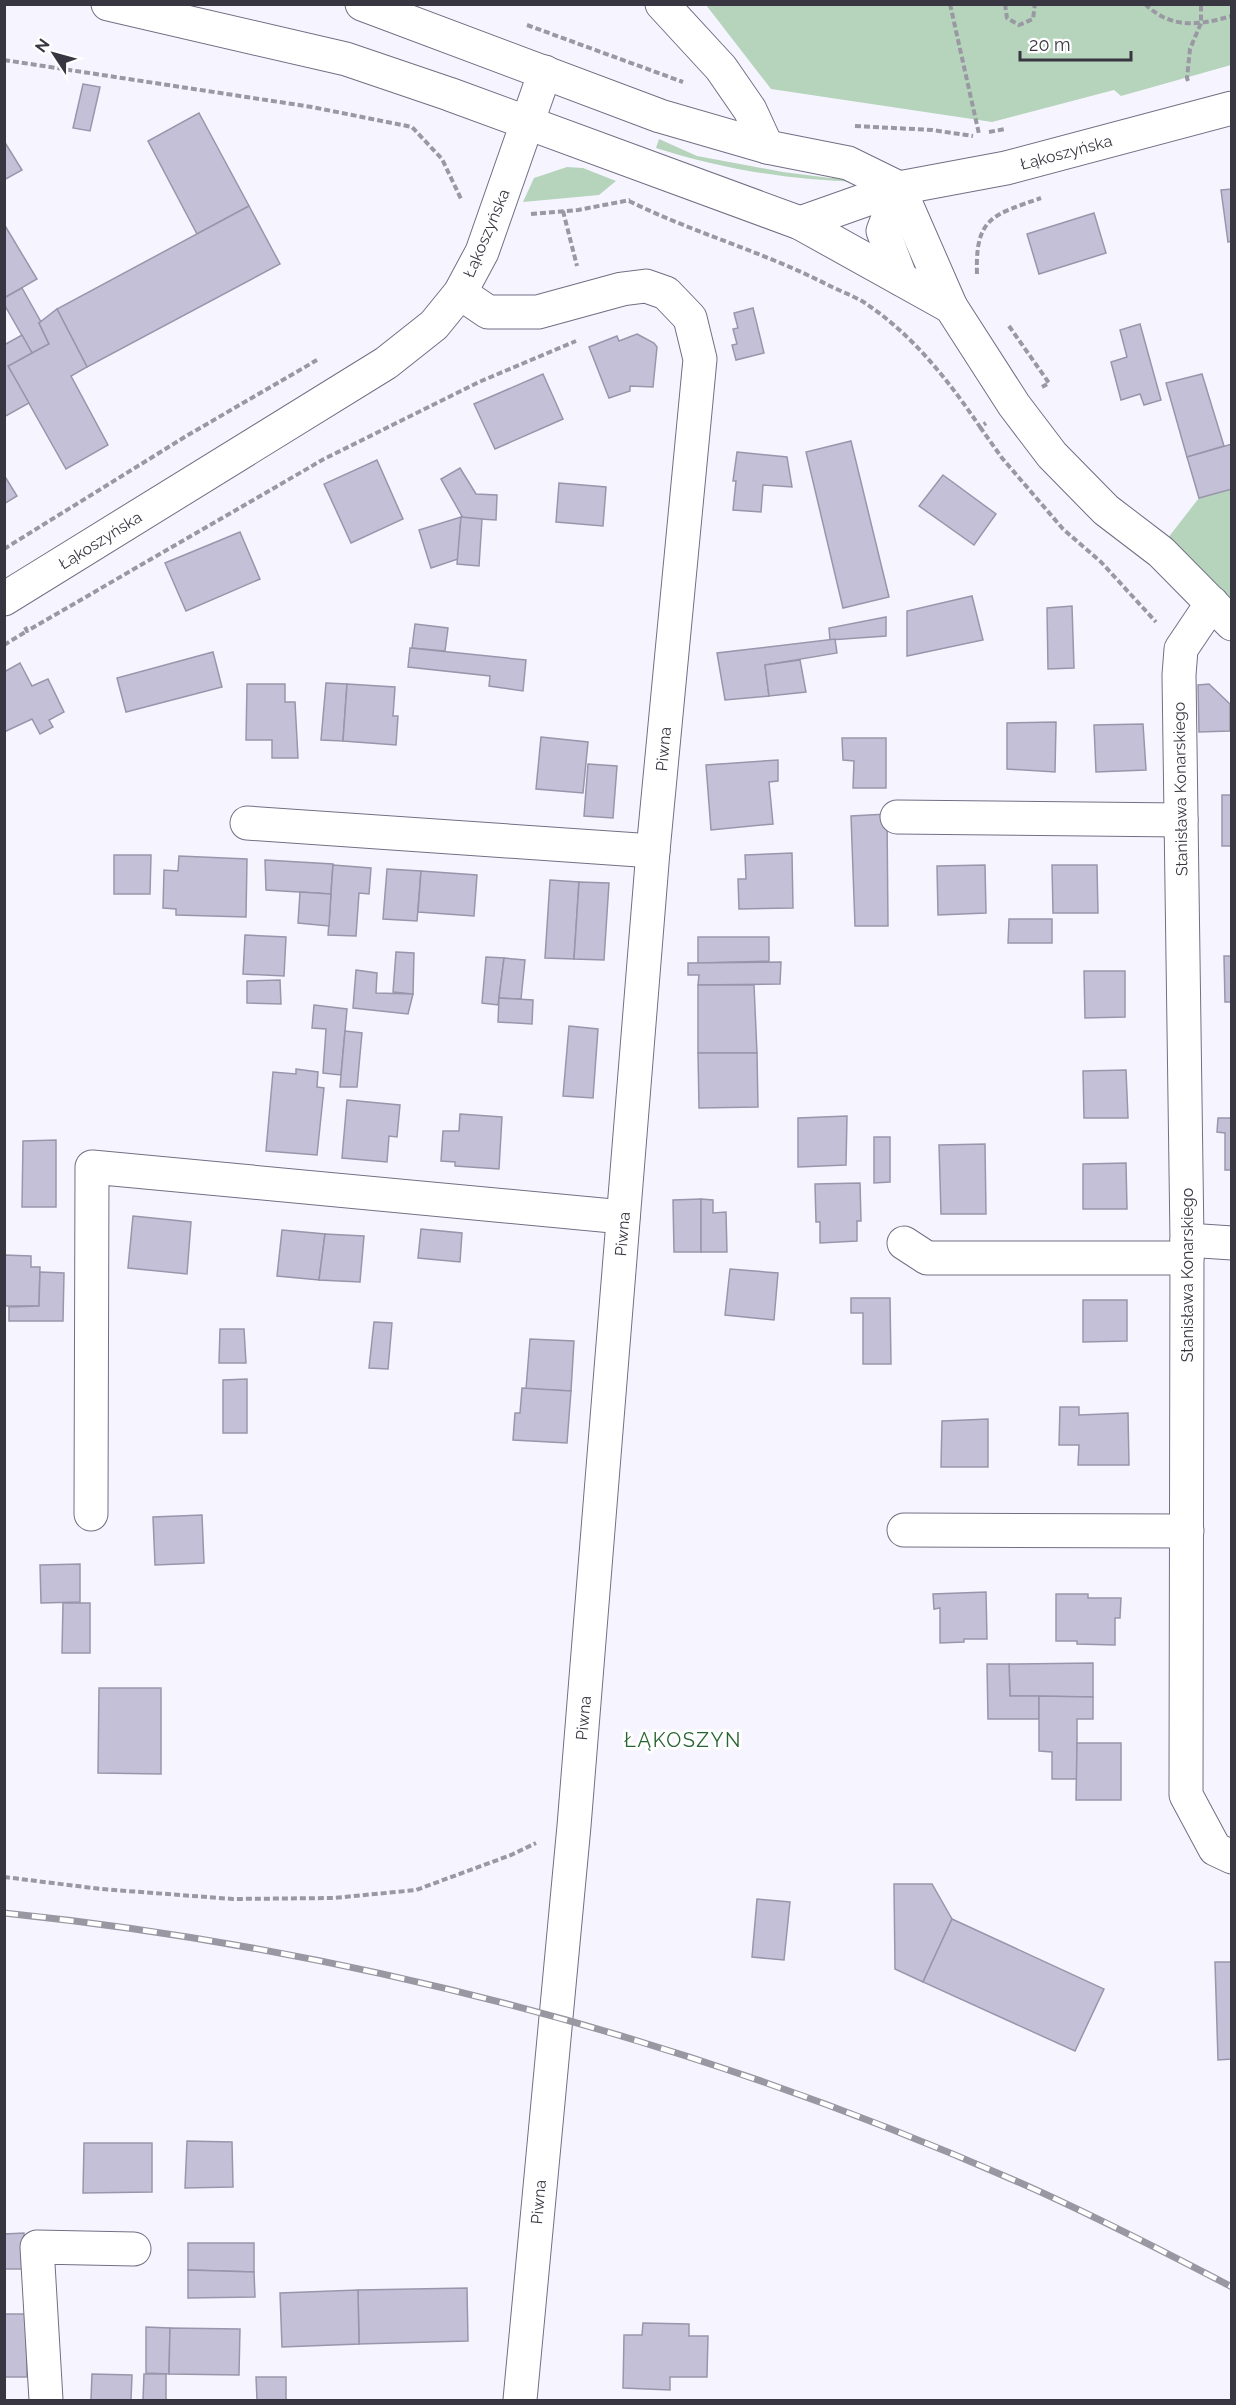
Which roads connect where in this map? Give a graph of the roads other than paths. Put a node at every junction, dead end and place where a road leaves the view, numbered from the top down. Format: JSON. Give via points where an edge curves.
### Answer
{"nodes":[{"id":1,"x":108,"y":4,"type":"edge"},
{"id":2,"x":363,"y":4,"type":"edge"},
{"id":3,"x":662,"y":4,"type":"edge"},
{"id":4,"x":545,"y":72,"type":"junction"},
{"id":5,"x":1232,"y":108,"type":"edge"},
{"id":6,"x":528,"y":122,"type":"junction"},
{"id":7,"x":767,"y":147,"type":"junction"},
{"id":8,"x":898,"y":188,"type":"junction"},
{"id":9,"x":800,"y":223,"type":"junction"},
{"id":10,"x":901,"y":279,"type":"junction"},
{"id":11,"x":460,"y":293,"type":"junction"},
{"id":12,"x":951,"y":307,"type":"junction"},
{"id":13,"x":6,"y":598,"type":"edge"},
{"id":14,"x":1222,"y":613,"type":"edge"},
{"id":15,"x":897,"y":817,"type":"dead end"},
{"id":16,"x":1181,"y":820,"type":"junction"},
{"id":17,"x":247,"y":823,"type":"dead end"},
{"id":18,"x":653,"y":851,"type":"junction"},
{"id":19,"x":623,"y":1217,"type":"junction"},
{"id":20,"x":904,"y":1243,"type":"dead end"},
{"id":21,"x":1232,"y":1243,"type":"edge"},
{"id":22,"x":1187,"y":1250,"type":"junction"},
{"id":23,"x":91,"y":1514,"type":"dead end"},
{"id":24,"x":904,"y":1530,"type":"dead end"},
{"id":25,"x":1187,"y":1532,"type":"junction"},
{"id":26,"x":1232,"y":1857,"type":"edge"},
{"id":27,"x":134,"y":2249,"type":"dead end"},
{"id":28,"x":46,"y":2400,"type":"edge"},
{"id":29,"x":520,"y":2400,"type":"edge"}],
"edges":[{"from":1,"to":6,"type":"street","via":[[346,60]]},
{"from":2,"to":4,"type":"street"},
{"from":3,"to":7,"type":"street","via":[[721,68],[750,110]]},
{"from":4,"to":6,"type":"street","name":"Łąkoszyńska"},
{"from":4,"to":7,"type":"street","via":[[660,116]]},
{"from":5,"to":8,"type":"street","name":"Łąkoszyńska","via":[[1006,168]]},
{"from":6,"to":9,"type":"street"},
{"from":6,"to":11,"type":"street","name":"Łąkoszyńska","via":[[482,252]]},
{"from":7,"to":8,"type":"street","via":[[848,163]]},
{"from":8,"to":9,"type":"street","name":"Łąkoszyńska"},
{"from":8,"to":10,"type":"street","via":[[883,231]]},
{"from":8,"to":12,"type":"street"},
{"from":9,"to":10,"type":"street"},
{"from":10,"to":12,"type":"street"},
{"from":11,"to":13,"type":"street","name":"Łąkoszyńska","via":[[434,325],[386,363]]},
{"from":11,"to":18,"type":"street","name":"Piwna","via":[[488,312],[538,312],[622,288],[646,286],[666,293],[690,318],[700,359]]},
{"from":12,"to":14,"type":"street","via":[[1014,405],[1052,455],[1106,510],[1161,552]]},
{"from":14,"to":16,"type":"street","name":"Stanisława Konarskiego","via":[[1180,662]]},
{"from":15,"to":16,"type":"street"},
{"from":16,"to":22,"type":"street","name":"Stanisława Konarskiego"},
{"from":17,"to":18,"type":"street"},
{"from":18,"to":19,"type":"street","name":"Piwna"},
{"from":19,"to":23,"type":"street","via":[[92,1167]]},
{"from":19,"to":29,"type":"street","name":"Piwna","via":[[574,1826]]},
{"from":20,"to":22,"type":"street","via":[[927,1258]]},
{"from":21,"to":22,"type":"street"},
{"from":22,"to":25,"type":"street","name":"Stanisława Konarskiego"},
{"from":24,"to":25,"type":"street"},
{"from":25,"to":26,"type":"street","name":"Stanisława Konarskiego","via":[[1186,1795],[1215,1849]]},
{"from":27,"to":28,"type":"street","via":[[37,2247]]}]}
